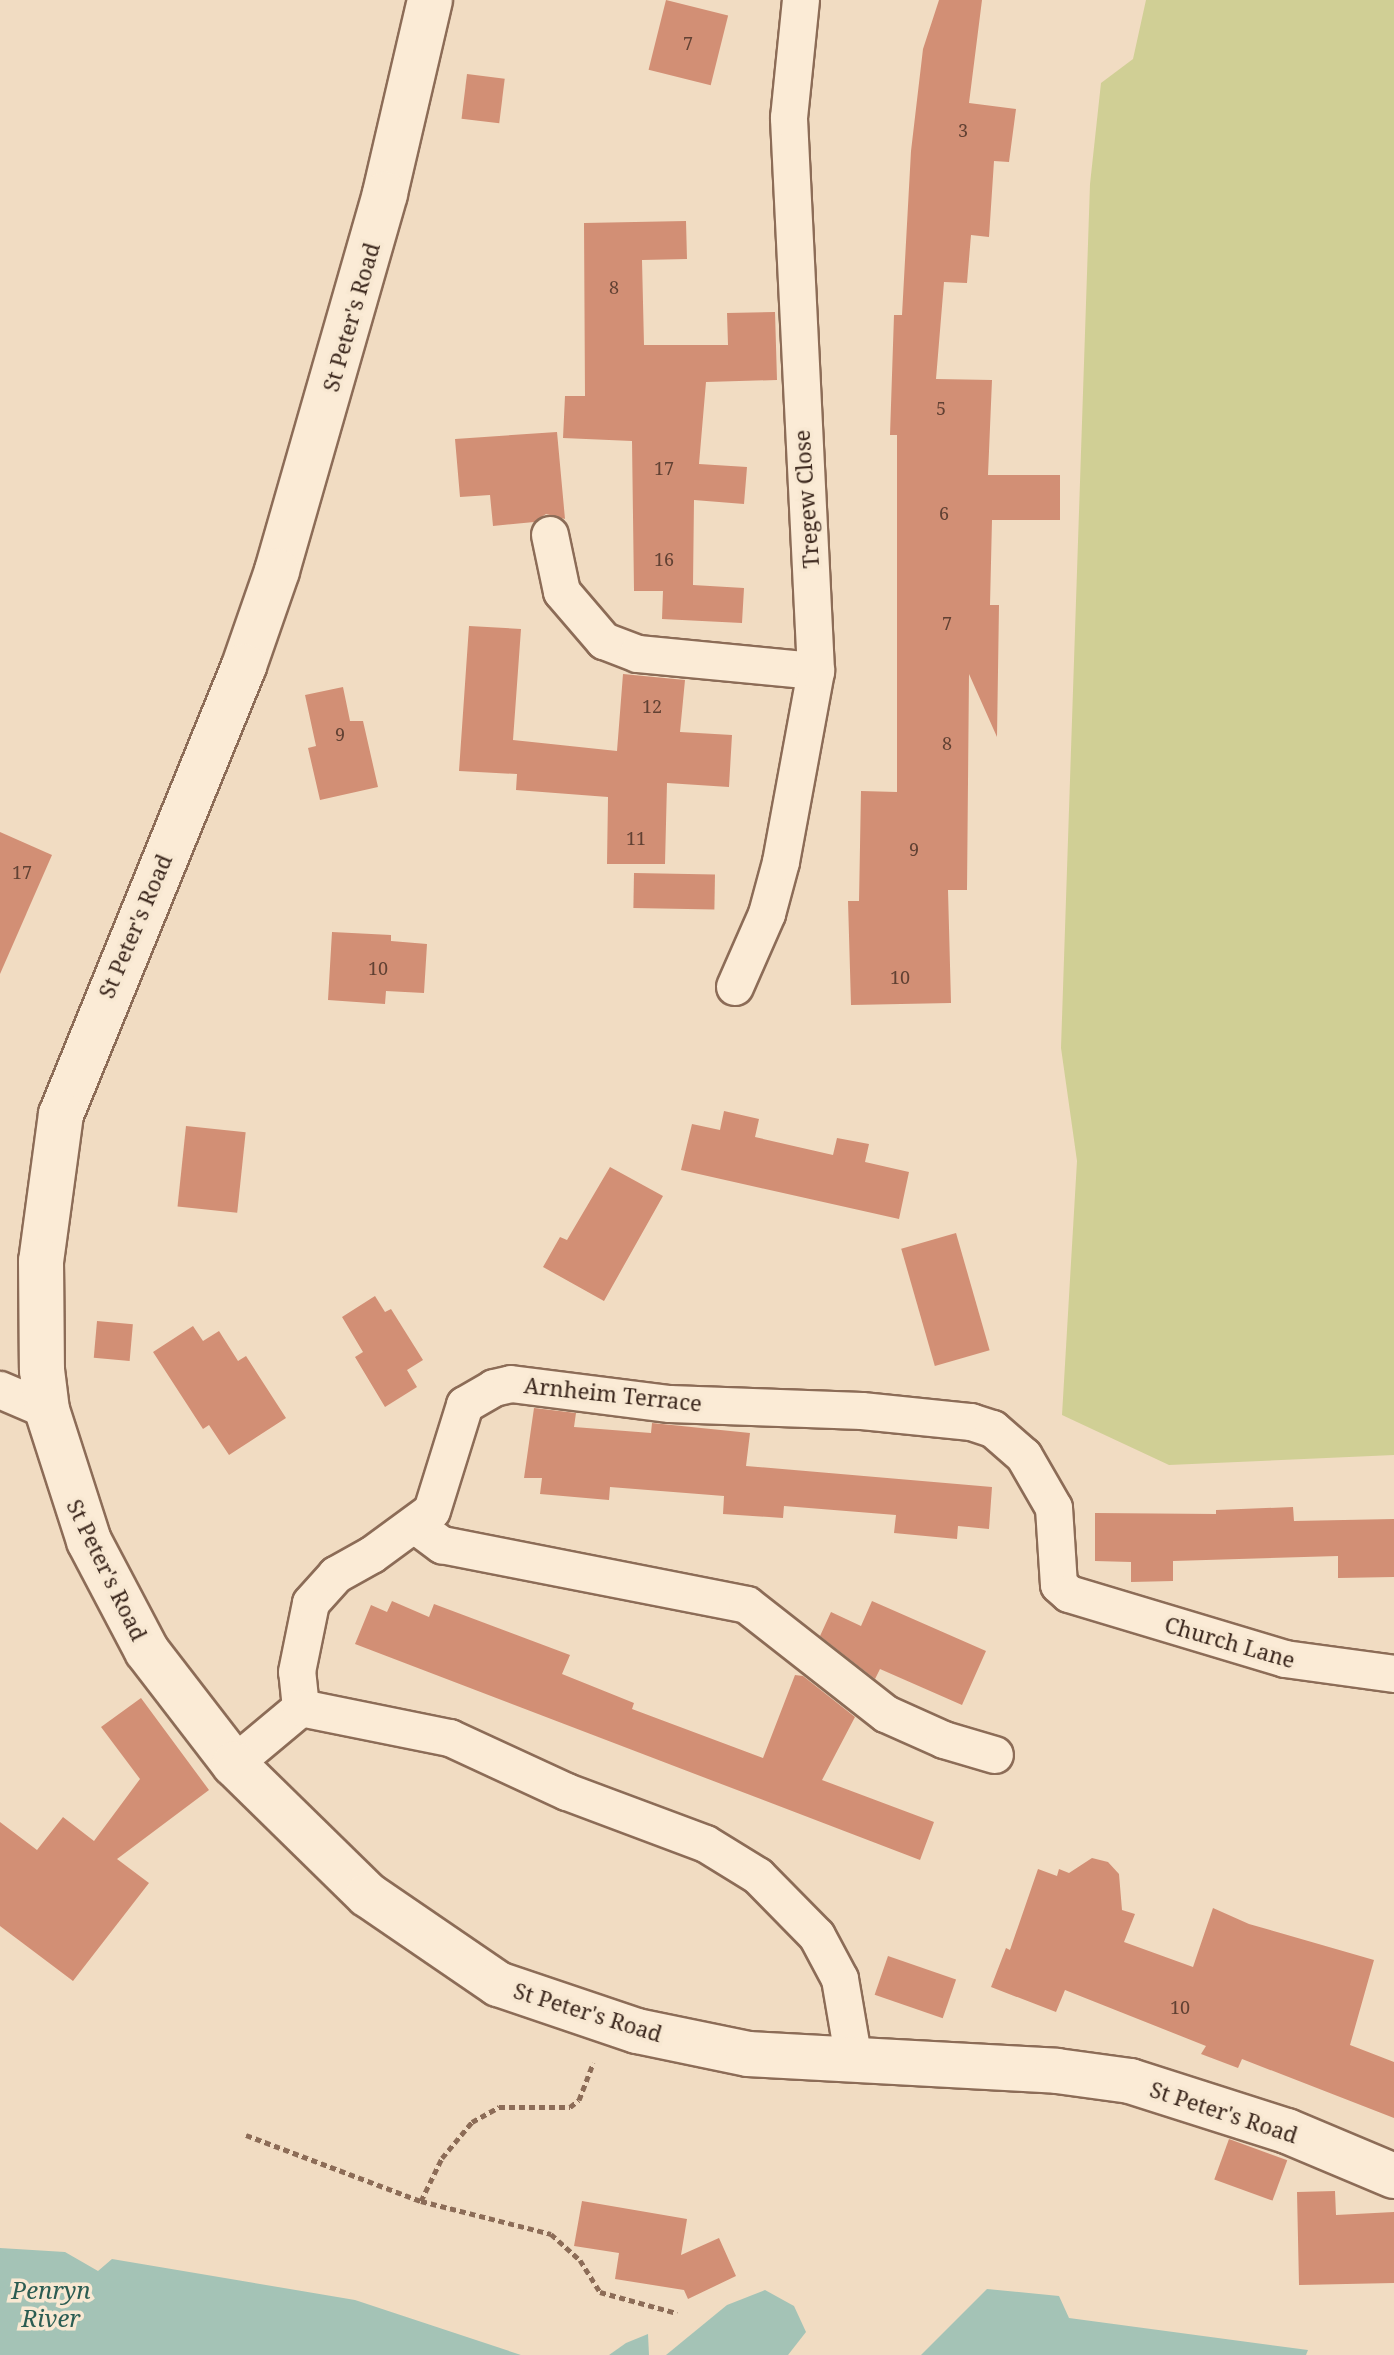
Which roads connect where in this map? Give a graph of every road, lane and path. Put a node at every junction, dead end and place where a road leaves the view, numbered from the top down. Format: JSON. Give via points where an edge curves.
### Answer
{"nodes":[{"id":1,"x":430,"y":0,"type":"edge"},
{"id":2,"x":801,"y":0,"type":"edge"},
{"id":3,"x":550,"y":535,"type":"dead end"},
{"id":4,"x":816,"y":671,"type":"junction"},
{"id":5,"x":735,"y":987,"type":"dead end"},
{"id":6,"x":0,"y":1390,"type":"edge"},
{"id":7,"x":47,"y":1410,"type":"junction"},
{"id":8,"x":415,"y":1525,"type":"junction"},
{"id":9,"x":1069,"y":1594,"type":"joint"},
{"id":10,"x":1394,"y":1674,"type":"edge"},
{"id":11,"x":301,"y":1708,"type":"junction"},
{"id":12,"x":995,"y":1755,"type":"dead end"},
{"id":13,"x":234,"y":1764,"type":"junction"},
{"id":14,"x":607,"y":2020,"type":"junction"},
{"id":15,"x":854,"y":2061,"type":"junction"},
{"id":16,"x":246,"y":2135,"type":"dead end"},
{"id":17,"x":1394,"y":2176,"type":"edge"},
{"id":18,"x":421,"y":2201,"type":"junction"},
{"id":19,"x":677,"y":2313,"type":"dead end"}],
"edges":[{"from":1,"to":7,"type":"street","name":"St Peter's Road","via":[[385,194],[277,571],[244,666],[61,1114],[41,1261]]},
{"from":2,"to":4,"type":"street","name":"Tregew Close","via":[[789,131]]},
{"from":3,"to":4,"type":"street","via":[[562,592],[604,641],[638,654]]},
{"from":4,"to":5,"type":"street","name":"Tregew Close","via":[[781,862],[767,914]]},
{"from":6,"to":7,"type":"street"},
{"from":7,"to":13,"type":"street","name":"St Peter's Road","via":[[71,1497],[116,1596],[147,1651]]},
{"from":8,"to":9,"type":"street","name":"Arnheim Terrace","via":[[440,1496],[465,1405],[511,1384],[670,1404],[805,1406],[971,1422],[1010,1441],[1040,1480],[1058,1521],[1059,1585]]},
{"from":8,"to":11,"type":"street","name":"Arnheim Terrace","via":[[336,1575],[311,1603],[297,1672]]},
{"from":8,"to":12,"type":"street","via":[[442,1545],[747,1605],[886,1714]]},
{"from":9,"to":10,"type":"street","name":"Church Lane","via":[[1285,1659]]},
{"from":11,"to":13,"type":"street"},
{"from":11,"to":15,"type":"street","via":[[450,1738],[736,1860],[817,1936],[831,1958]]},
{"from":13,"to":14,"type":"street","name":"St Peter's Road","via":[[310,1842],[397,1917],[498,1984]]},
{"from":14,"to":15,"type":"street","name":"St Peter's Road","via":[[748,2054]]},
{"from":14,"to":18,"type":"path","via":[[579,2100],[558,2110],[513,2106],[486,2113],[442,2158]]},
{"from":15,"to":17,"type":"street","name":"St Peter's Road","via":[[1057,2071],[1130,2081],[1287,2131]]},
{"from":16,"to":18,"type":"path"},
{"from":18,"to":19,"type":"path","via":[[551,2234],[580,2260],[600,2292]]}]}
